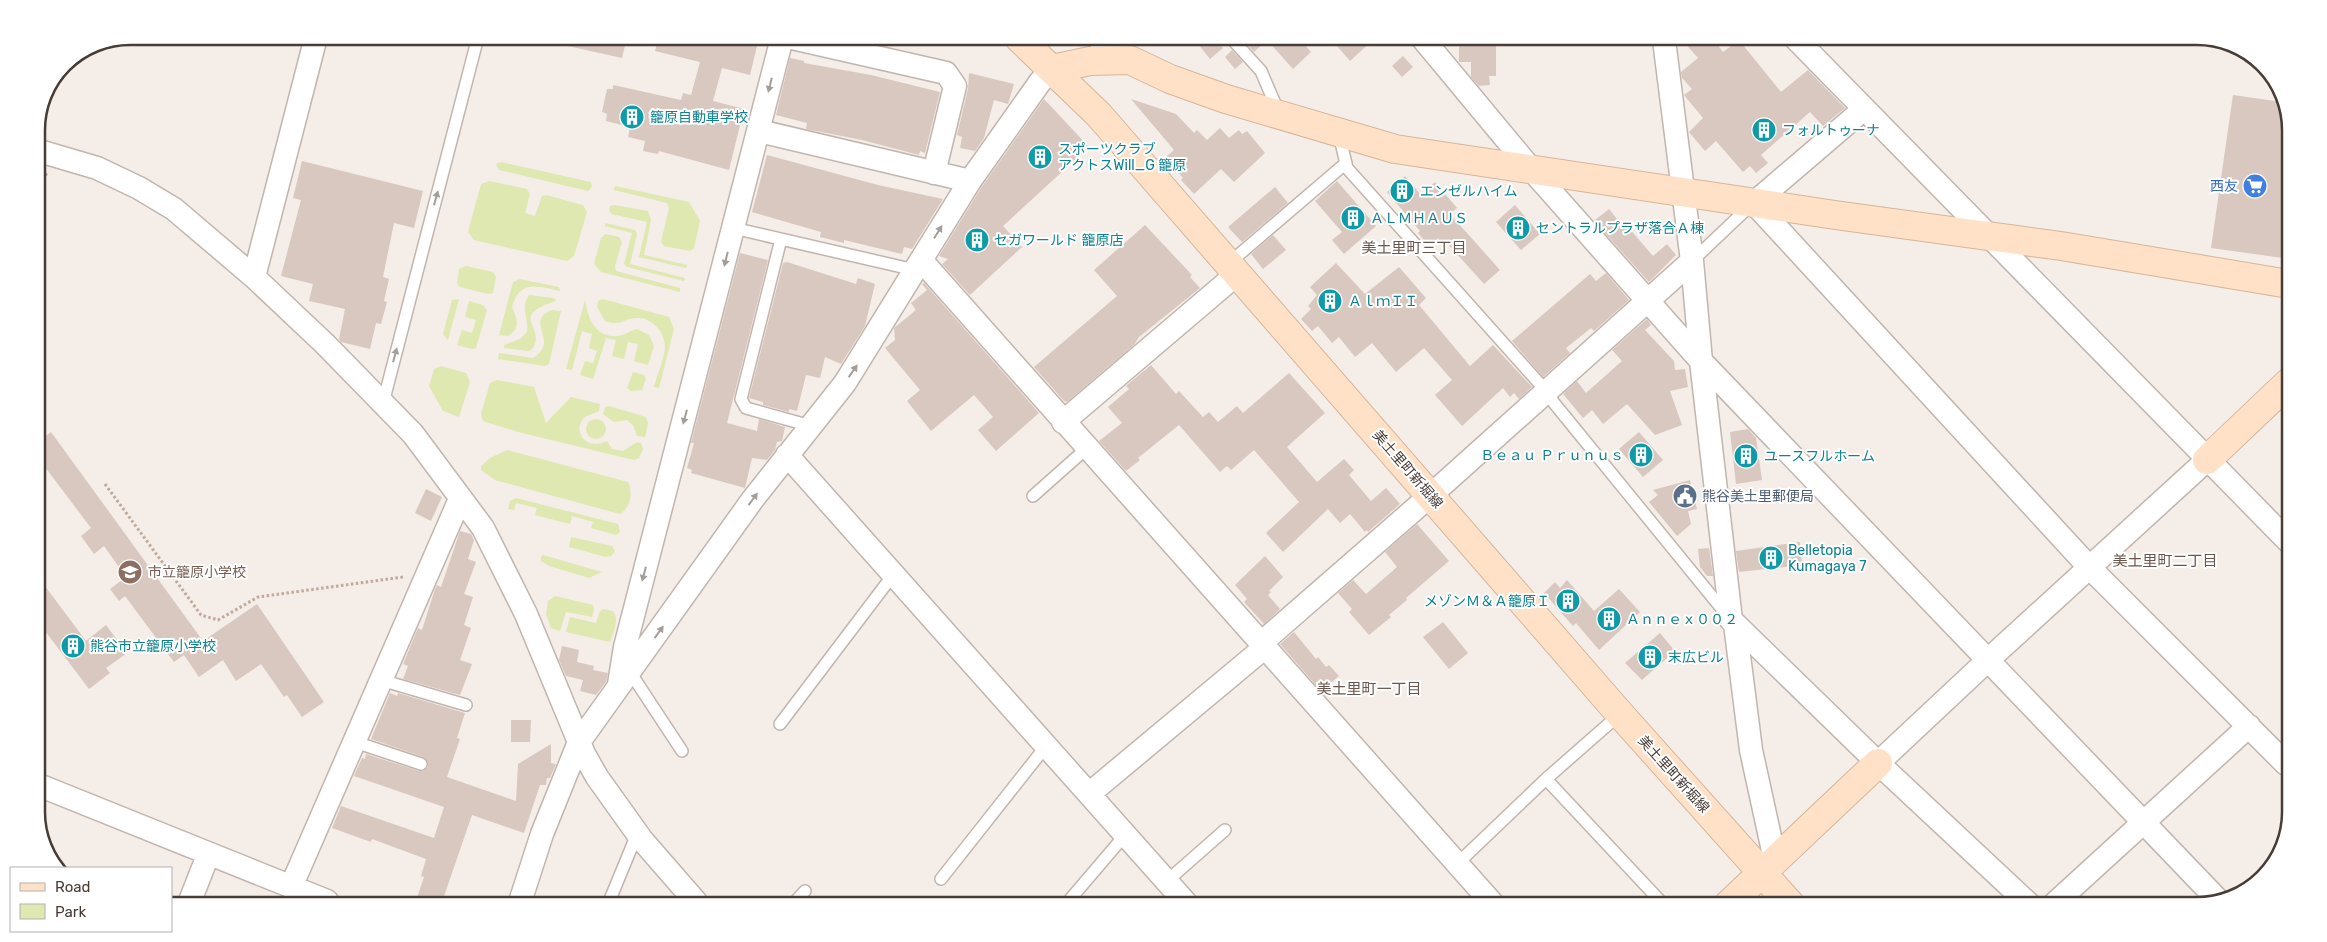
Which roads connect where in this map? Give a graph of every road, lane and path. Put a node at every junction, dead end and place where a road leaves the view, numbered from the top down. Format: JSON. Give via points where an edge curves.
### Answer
{"nodes":[{"id":1,"x":314,"y":45,"type":"edge"},
{"id":2,"x":476,"y":45,"type":"edge"},
{"id":3,"x":780,"y":45,"type":"edge"},
{"id":4,"x":823,"y":45,"type":"edge"},
{"id":5,"x":1026,"y":45,"type":"edge"},
{"id":6,"x":1108,"y":45,"type":"edge"},
{"id":7,"x":1237,"y":45,"type":"edge"},
{"id":8,"x":1428,"y":45,"type":"edge"},
{"id":9,"x":1665,"y":45,"type":"edge"},
{"id":10,"x":1802,"y":45,"type":"edge"},
{"id":11,"x":1130,"y":60,"type":"junction"},
{"id":12,"x":1052,"y":69,"type":"junction"},
{"id":13,"x":1864,"y":109,"type":"junction"},
{"id":14,"x":1280,"y":115,"type":"junction"},
{"id":15,"x":758,"y":131,"type":"junction"},
{"id":16,"x":1339,"y":133,"type":"junction"},
{"id":17,"x":45,"y":153,"type":"edge"},
{"id":18,"x":1346,"y":163,"type":"junction"},
{"id":19,"x":1531,"y":169,"type":"junction"},
{"id":20,"x":934,"y":172,"type":"junction"},
{"id":21,"x":970,"y":181,"type":"junction"},
{"id":22,"x":1683,"y":190,"type":"junction"},
{"id":23,"x":1754,"y":203,"type":"junction"},
{"id":24,"x":733,"y":228,"type":"junction"},
{"id":25,"x":1991,"y":237,"type":"junction"},
{"id":26,"x":781,"y":239,"type":"junction"},
{"id":27,"x":1692,"y":261,"type":"junction"},
{"id":28,"x":918,"y":265,"type":"junction"},
{"id":29,"x":1232,"y":269,"type":"junction"},
{"id":30,"x":254,"y":277,"type":"junction"},
{"id":31,"x":2282,"y":283,"type":"edge"},
{"id":32,"x":1648,"y":301,"type":"junction"},
{"id":33,"x":1701,"y":361,"type":"junction"},
{"id":34,"x":2282,"y":389,"type":"edge"},
{"id":35,"x":1547,"y":392,"type":"junction"},
{"id":36,"x":383,"y":403,"type":"junction"},
{"id":37,"x":1063,"y":422,"type":"junction"},
{"id":38,"x":811,"y":426,"type":"junction"},
{"id":39,"x":1087,"y":448,"type":"junction"},
{"id":40,"x":787,"y":455,"type":"junction"},
{"id":41,"x":2207,"y":460,"type":"junction"},
{"id":42,"x":105,"y":484,"type":"dead end"},
{"id":43,"x":1432,"y":495,"type":"junction"},
{"id":44,"x":1033,"y":496,"type":"dead end"},
{"id":45,"x":460,"y":499,"type":"junction"},
{"id":46,"x":2282,"y":535,"type":"edge"},
{"id":47,"x":2090,"y":568,"type":"junction"},
{"id":48,"x":893,"y":574,"type":"junction"},
{"id":49,"x":404,"y":577,"type":"dead end"},
{"id":50,"x":1733,"y":622,"type":"junction"},
{"id":51,"x":1262,"y":646,"type":"junction"},
{"id":52,"x":1988,"y":660,"type":"junction"},
{"id":53,"x":629,"y":666,"type":"junction"},
{"id":54,"x":381,"y":680,"type":"junction"},
{"id":55,"x":466,"y":705,"type":"dead end"},
{"id":56,"x":1620,"y":714,"type":"junction"},
{"id":57,"x":780,"y":724,"type":"dead end"},
{"id":58,"x":2249,"y":726,"type":"junction"},
{"id":59,"x":354,"y":742,"type":"junction"},
{"id":60,"x":579,"y":742,"type":"junction"},
{"id":61,"x":1046,"y":746,"type":"junction"},
{"id":62,"x":682,"y":751,"type":"dead end"},
{"id":63,"x":2282,"y":760,"type":"edge"},
{"id":64,"x":1878,"y":763,"type":"junction"},
{"id":65,"x":421,"y":764,"type":"dead end"},
{"id":66,"x":1546,"y":779,"type":"junction"},
{"id":67,"x":45,"y":788,"type":"edge"},
{"id":68,"x":1089,"y":794,"type":"junction"},
{"id":69,"x":2143,"y":822,"type":"junction"},
{"id":70,"x":1224,"y":830,"type":"dead end"},
{"id":71,"x":637,"y":834,"type":"junction"},
{"id":72,"x":1125,"y":834,"type":"junction"},
{"id":73,"x":208,"y":855,"type":"junction"},
{"id":74,"x":1457,"y":864,"type":"junction"},
{"id":75,"x":1769,"y":866,"type":"junction"},
{"id":76,"x":941,"y":878,"type":"dead end"},
{"id":77,"x":1167,"y":882,"type":"junction"},
{"id":78,"x":291,"y":887,"type":"junction"},
{"id":79,"x":804,"y":891,"type":"dead end"},
{"id":80,"x":2213,"y":895,"type":"edge"},
{"id":81,"x":192,"y":897,"type":"edge"},
{"id":82,"x":317,"y":897,"type":"edge"},
{"id":83,"x":522,"y":897,"type":"edge"},
{"id":84,"x":611,"y":897,"type":"edge"},
{"id":85,"x":691,"y":897,"type":"edge"},
{"id":86,"x":799,"y":897,"type":"edge"},
{"id":87,"x":1072,"y":897,"type":"edge"},
{"id":88,"x":1181,"y":897,"type":"edge"},
{"id":89,"x":1487,"y":897,"type":"edge"},
{"id":90,"x":1656,"y":897,"type":"edge"},
{"id":91,"x":1736,"y":897,"type":"edge"},
{"id":92,"x":1786,"y":897,"type":"edge"},
{"id":93,"x":2021,"y":897,"type":"edge"},
{"id":94,"x":2062,"y":897,"type":"edge"}],
"edges":[{"from":1,"to":30,"type":"street"},
{"from":36,"to":2,"type":"lane","one_way":true},
{"from":3,"to":15,"type":"street","one_way":true},
{"from":4,"to":20,"type":"street","via":[[946,73],[955,86]]},
{"from":5,"to":12,"type":"street","name":"美土里町新堀線"},
{"from":6,"to":11,"type":"street"},
{"from":7,"to":14,"type":"lane","via":[[1261,71]]},
{"from":8,"to":19,"type":"street"},
{"from":9,"to":22,"type":"street"},
{"from":10,"to":13,"type":"street"},
{"from":11,"to":12,"type":"street","via":[[1090,61]]},
{"from":11,"to":14,"type":"street","via":[[1170,79]]},
{"from":12,"to":21,"type":"street"},
{"from":12,"to":29,"type":"street","name":"美土里町新堀線","via":[[1099,115]]},
{"from":13,"to":23,"type":"street"},
{"from":13,"to":25,"type":"street"},
{"from":14,"to":16,"type":"street"},
{"from":15,"to":20,"type":"street"},
{"from":15,"to":24,"type":"street"},
{"from":16,"to":18,"type":"lane"},
{"from":16,"to":19,"type":"street","via":[[1395,149]]},
{"from":17,"to":30,"type":"street","via":[[97,168],[139,188],[174,209]]},
{"from":18,"to":29,"type":"lane"},
{"from":18,"to":35,"type":"lane","via":[[1347,168]]},
{"from":19,"to":22,"type":"street"},
{"from":19,"to":32,"type":"street"},
{"from":20,"to":21,"type":"street"},
{"from":28,"to":21,"type":"street","one_way":true},
{"from":22,"to":23,"type":"street"},
{"from":22,"to":27,"type":"street"},
{"from":23,"to":25,"type":"street"},
{"from":23,"to":27,"type":"lane"},
{"from":23,"to":47,"type":"street"},
{"from":24,"to":26,"type":"lane"},
{"from":24,"to":53,"type":"street","one_way":true},
{"from":25,"to":31,"type":"street"},
{"from":25,"to":41,"type":"street"},
{"from":26,"to":28,"type":"lane"},
{"from":26,"to":38,"type":"lane","via":[[741,399],[746,408]]},
{"from":27,"to":32,"type":"street"},
{"from":27,"to":33,"type":"street"},
{"from":28,"to":37,"type":"street"},
{"from":38,"to":28,"type":"street","one_way":true,"via":[[860,361]]},
{"from":29,"to":37,"type":"street"},
{"from":29,"to":43,"type":"street","name":"美土里町新堀線"},
{"from":30,"to":36,"type":"street"},
{"from":32,"to":33,"type":"street"},
{"from":32,"to":35,"type":"street"},
{"from":33,"to":50,"type":"street"},
{"from":33,"to":52,"type":"street"},
{"from":34,"to":41,"type":"street"},
{"from":35,"to":43,"type":"street"},
{"from":35,"to":50,"type":"lane"},
{"from":36,"to":45,"type":"street","via":[[413,434]]},
{"from":37,"to":39,"type":"street"},
{"from":38,"to":40,"type":"street"},
{"from":39,"to":44,"type":"lane"},
{"from":39,"to":51,"type":"street"},
{"from":40,"to":48,"type":"street"},
{"from":53,"to":40,"type":"street","one_way":true},
{"from":41,"to":46,"type":"street"},
{"from":41,"to":47,"type":"street"},
{"from":42,"to":49,"type":"path","via":[[201,615],[218,620],[258,597]]},
{"from":43,"to":51,"type":"street"},
{"from":43,"to":56,"type":"street","name":"美土里町新堀線"},
{"from":45,"to":54,"type":"street"},
{"from":45,"to":60,"type":"street","via":[[483,528],[526,614]]},
{"from":47,"to":52,"type":"street"},
{"from":47,"to":58,"type":"street"},
{"from":48,"to":57,"type":"lane"},
{"from":48,"to":61,"type":"street"},
{"from":50,"to":64,"type":"street"},
{"from":50,"to":75,"type":"street"},
{"from":51,"to":68,"type":"street"},
{"from":51,"to":74,"type":"street"},
{"from":52,"to":64,"type":"street"},
{"from":52,"to":69,"type":"street"},
{"from":53,"to":60,"type":"street"},
{"from":53,"to":62,"type":"lane"},
{"from":54,"to":55,"type":"lane"},
{"from":54,"to":59,"type":"street"},
{"from":56,"to":66,"type":"lane"},
{"from":56,"to":75,"type":"street","name":"美土里町新堀線"},
{"from":58,"to":63,"type":"street"},
{"from":58,"to":69,"type":"street"},
{"from":59,"to":65,"type":"lane"},
{"from":59,"to":78,"type":"street"},
{"from":60,"to":71,"type":"street","via":[[597,777]]},
{"from":60,"to":83,"type":"street","via":[[542,834]]},
{"from":61,"to":68,"type":"street"},
{"from":61,"to":76,"type":"lane"},
{"from":64,"to":75,"type":"street"},
{"from":64,"to":93,"type":"street"},
{"from":66,"to":74,"type":"lane"},
{"from":66,"to":90,"type":"lane"},
{"from":67,"to":73,"type":"street"},
{"from":68,"to":72,"type":"street"},
{"from":69,"to":80,"type":"street"},
{"from":69,"to":94,"type":"street"},
{"from":70,"to":77,"type":"lane"},
{"from":71,"to":84,"type":"lane"},
{"from":71,"to":85,"type":"street"},
{"from":72,"to":77,"type":"street"},
{"from":72,"to":87,"type":"lane"},
{"from":73,"to":78,"type":"street"},
{"from":73,"to":81,"type":"street"},
{"from":74,"to":89,"type":"street"},
{"from":75,"to":91,"type":"street"},
{"from":75,"to":92,"type":"street","name":"美土里町新堀線"},
{"from":77,"to":88,"type":"street"},
{"from":78,"to":82,"type":"street"},
{"from":79,"to":86,"type":"lane"}]}
